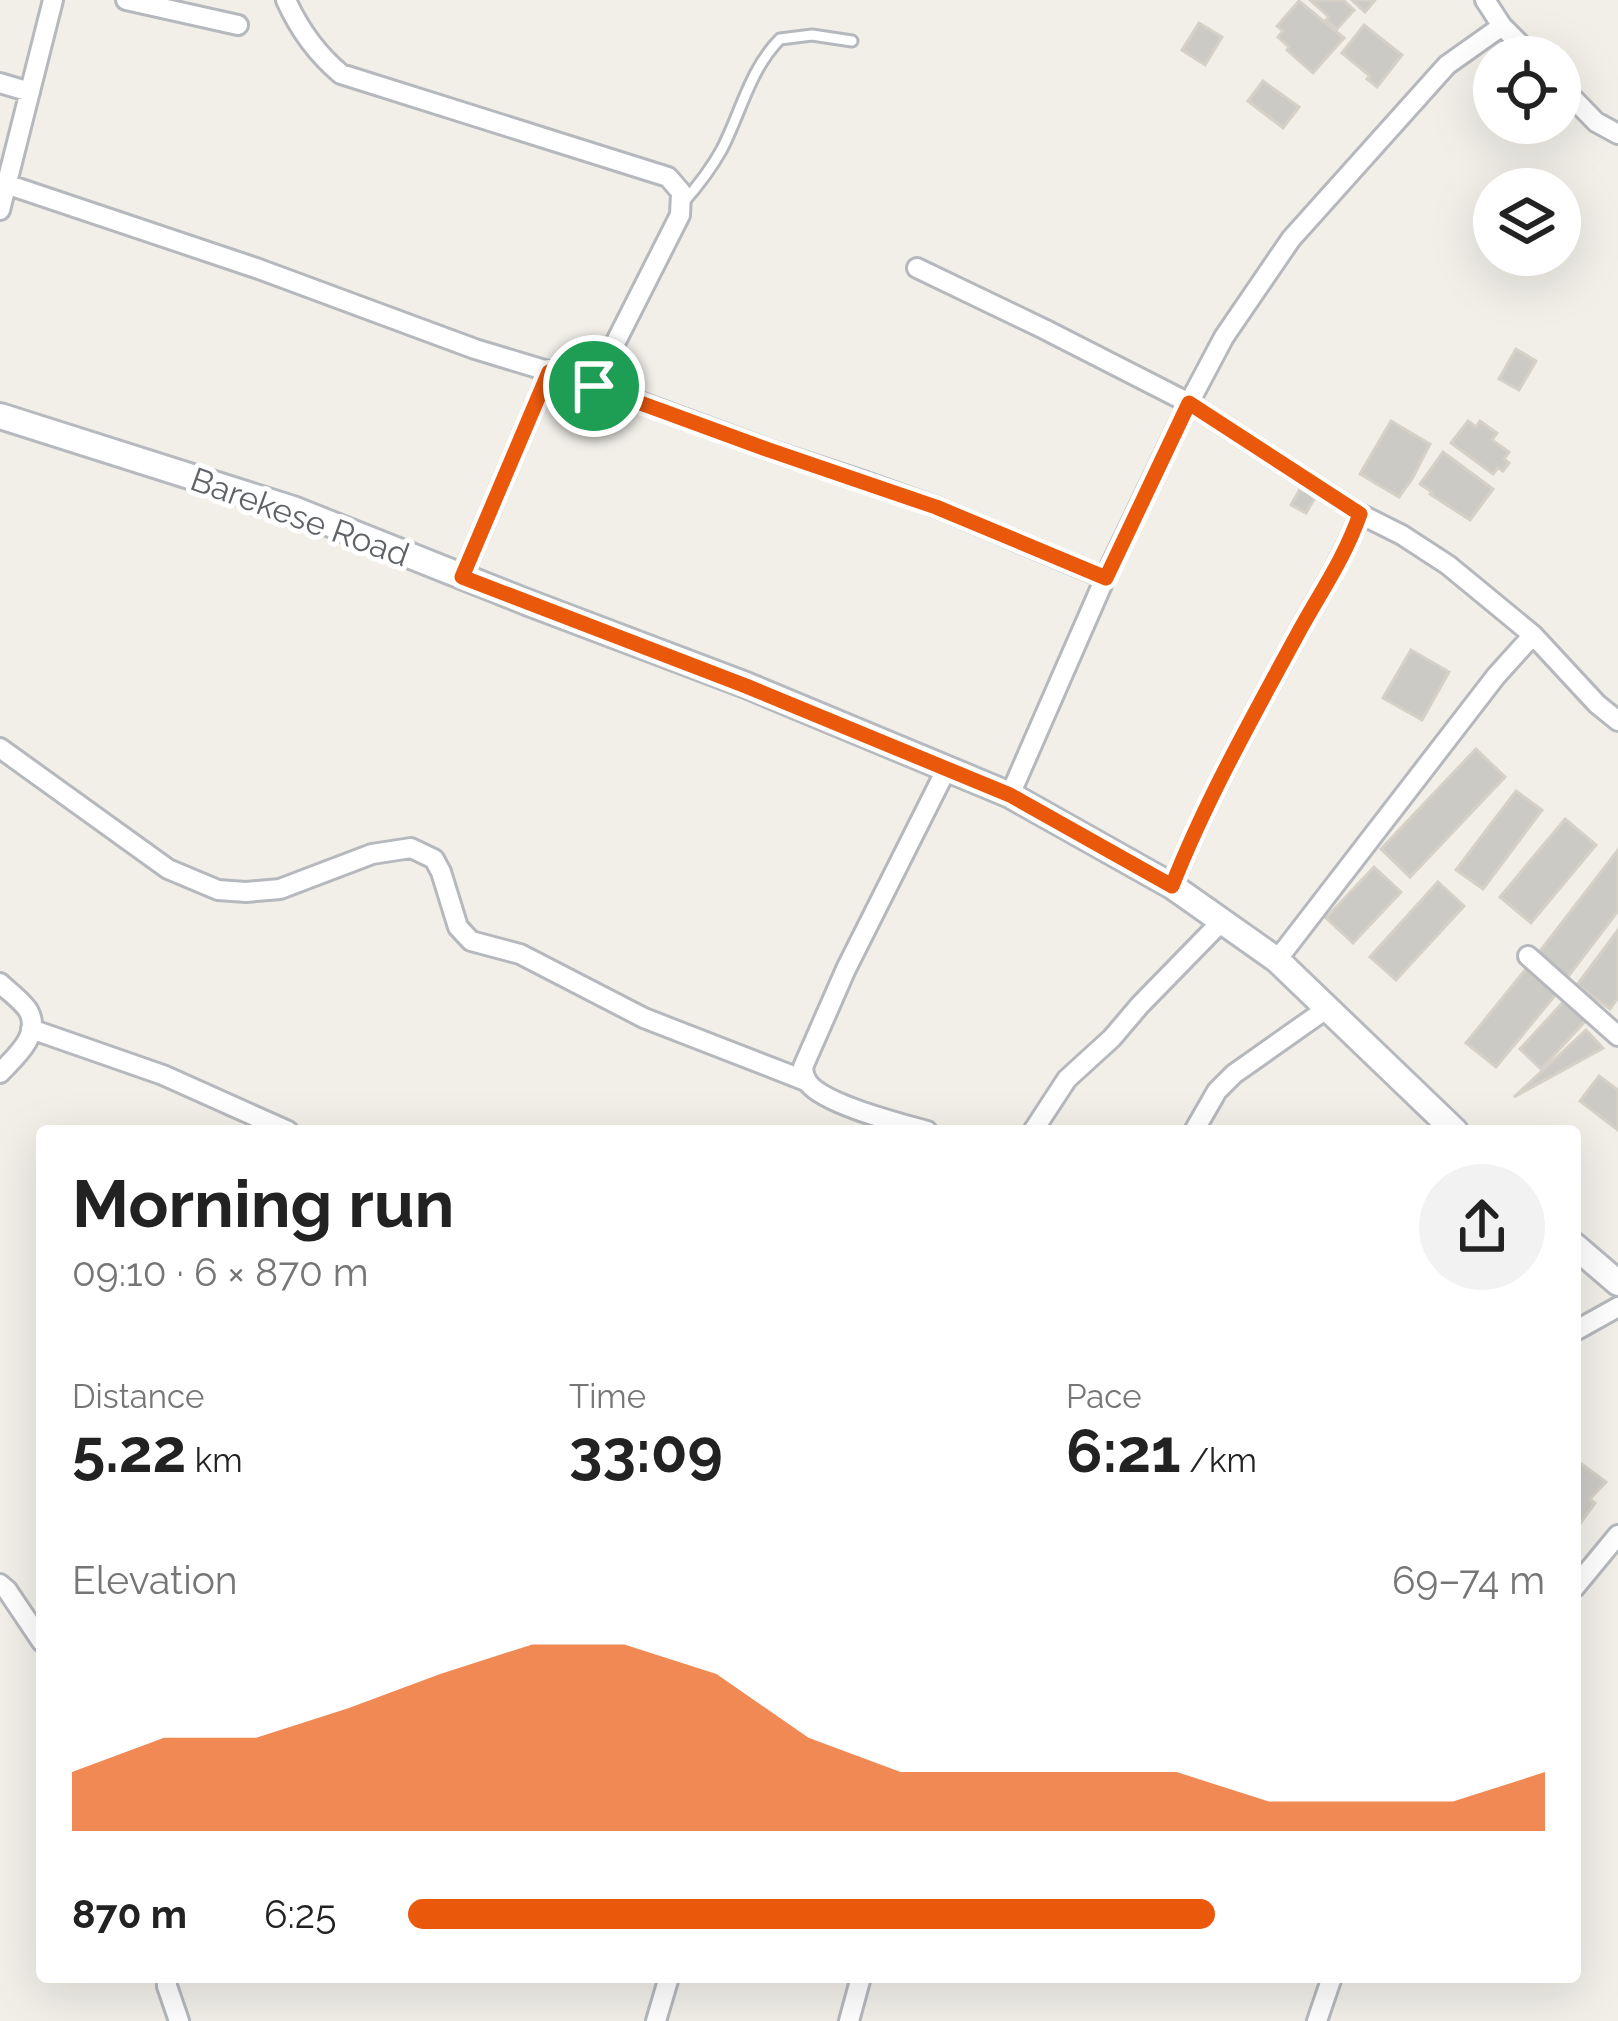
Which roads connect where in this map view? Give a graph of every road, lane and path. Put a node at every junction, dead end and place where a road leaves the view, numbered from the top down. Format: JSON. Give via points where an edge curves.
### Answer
{"nodes":[{"id":1,"x":53,"y":0,"type":"edge"},
{"id":2,"x":125,"y":0,"type":"edge"},
{"id":3,"x":286,"y":0,"type":"edge"},
{"id":4,"x":1485,"y":0,"type":"edge"},
{"id":5,"x":238,"y":26,"type":"dead end"},
{"id":6,"x":1502,"y":26,"type":"junction"},
{"id":7,"x":1512,"y":36,"type":"edge"},
{"id":8,"x":852,"y":41,"type":"dead end"},
{"id":9,"x":0,"y":83,"type":"edge"},
{"id":10,"x":30,"y":92,"type":"junction"},
{"id":11,"x":1581,"y":107,"type":"edge"},
{"id":12,"x":1618,"y":134,"type":"edge"},
{"id":13,"x":3,"y":183,"type":"edge"},
{"id":14,"x":682,"y":204,"type":"junction"},
{"id":15,"x":0,"y":209,"type":"edge"},
{"id":16,"x":917,"y":268,"type":"dead end"},
{"id":17,"x":549,"y":372,"type":"junction"},
{"id":18,"x":594,"y":386,"type":"junction"},
{"id":19,"x":1189,"y":403,"type":"junction"},
{"id":20,"x":0,"y":416,"type":"edge"},
{"id":21,"x":1360,"y":514,"type":"junction"},
{"id":22,"x":462,"y":577,"type":"junction"},
{"id":23,"x":1106,"y":578,"type":"junction"},
{"id":24,"x":1533,"y":635,"type":"junction"},
{"id":25,"x":1618,"y":722,"type":"edge"},
{"id":26,"x":0,"y":748,"type":"edge"},
{"id":27,"x":946,"y":768,"type":"junction"},
{"id":28,"x":1010,"y":795,"type":"junction"},
{"id":29,"x":1172,"y":886,"type":"junction"},
{"id":30,"x":1221,"y":922,"type":"junction"},
{"id":31,"x":1528,"y":956,"type":"dead end"},
{"id":32,"x":1277,"y":960,"type":"junction"},
{"id":33,"x":0,"y":983,"type":"edge"},
{"id":34,"x":1329,"y":1007,"type":"junction"},
{"id":35,"x":31,"y":1029,"type":"junction"},
{"id":36,"x":1618,"y":1036,"type":"edge"},
{"id":37,"x":0,"y":1073,"type":"edge"},
{"id":38,"x":806,"y":1081,"type":"junction"},
{"id":39,"x":274,"y":1125,"type":"edge"},
{"id":40,"x":906,"y":1125,"type":"edge"},
{"id":41,"x":1037,"y":1125,"type":"edge"},
{"id":42,"x":1197,"y":1125,"type":"edge"},
{"id":43,"x":1449,"y":1125,"type":"edge"},
{"id":44,"x":1581,"y":1251,"type":"edge"},
{"id":45,"x":1618,"y":1283,"type":"edge"},
{"id":46,"x":1618,"y":1307,"type":"edge"},
{"id":47,"x":1581,"y":1327,"type":"edge"},
{"id":48,"x":1618,"y":1535,"type":"edge"},
{"id":49,"x":1581,"y":1580,"type":"edge"},
{"id":50,"x":0,"y":1584,"type":"edge"},
{"id":51,"x":36,"y":1633,"type":"edge"},
{"id":52,"x":169,"y":1983,"type":"edge"},
{"id":53,"x":667,"y":1983,"type":"edge"},
{"id":54,"x":859,"y":1983,"type":"edge"},
{"id":55,"x":1330,"y":1983,"type":"edge"},
{"id":56,"x":179,"y":2021,"type":"edge"},
{"id":57,"x":656,"y":2021,"type":"edge"},
{"id":58,"x":849,"y":2021,"type":"edge"},
{"id":59,"x":1316,"y":2021,"type":"edge"}],
"edges":[{"from":1,"to":10,"type":"street"},
{"from":2,"to":5,"type":"street"},
{"from":3,"to":14,"type":"street","via":[[341,74],[668,177]]},
{"from":4,"to":6,"type":"street"},
{"from":6,"to":7,"type":"street"},
{"from":6,"to":19,"type":"street","via":[[1447,65],[1291,239]]},
{"from":8,"to":14,"type":"lane","via":[[780,39]]},
{"from":9,"to":10,"type":"street"},
{"from":10,"to":13,"type":"street"},
{"from":11,"to":12,"type":"street"},
{"from":13,"to":15,"type":"street"},
{"from":13,"to":17,"type":"street"},
{"from":14,"to":18,"type":"street"},
{"from":16,"to":19,"type":"street"},
{"from":17,"to":18,"type":"street"},
{"from":17,"to":22,"type":"street"},
{"from":18,"to":23,"type":"street","via":[[936,507]]},
{"from":19,"to":21,"type":"street"},
{"from":19,"to":23,"type":"street"},
{"from":20,"to":22,"type":"main road","name":"Barekese Road","via":[[292,509]]},
{"from":21,"to":24,"type":"street","via":[[1448,565]]},
{"from":21,"to":29,"type":"street","via":[[1194,829]]},
{"from":22,"to":27,"type":"main road","name":"Barekese Road"},
{"from":23,"to":28,"type":"street"},
{"from":24,"to":25,"type":"street"},
{"from":24,"to":32,"type":"street"},
{"from":26,"to":38,"type":"street","via":[[168,869],[218,890],[280,889],[410,848],[434,859],[458,927],[471,941],[520,954],[644,1018]]},
{"from":27,"to":28,"type":"main road","name":"Barekese Road"},
{"from":27,"to":38,"type":"street","via":[[802,1066]]},
{"from":28,"to":29,"type":"main road","name":"Barekese Road"},
{"from":29,"to":30,"type":"main road","name":"Barekese Road"},
{"from":30,"to":32,"type":"main road","name":"Barekese Road"},
{"from":30,"to":41,"type":"street","via":[[1080,1066]]},
{"from":31,"to":36,"type":"street"},
{"from":32,"to":34,"type":"main road","name":"Barekese Road"},
{"from":33,"to":35,"type":"street","via":[[29,1012]]},
{"from":34,"to":42,"type":"street","via":[[1234,1074]]},
{"from":34,"to":43,"type":"main road","name":"Barekese Road"},
{"from":35,"to":37,"type":"street"},
{"from":35,"to":39,"type":"street"},
{"from":38,"to":40,"type":"street"},
{"from":44,"to":45,"type":"main road"},
{"from":46,"to":47,"type":"street"},
{"from":48,"to":49,"type":"street"},
{"from":50,"to":51,"type":"street"},
{"from":52,"to":56,"type":"street"},
{"from":53,"to":57,"type":"street"},
{"from":54,"to":58,"type":"street"},
{"from":55,"to":59,"type":"street"}]}
